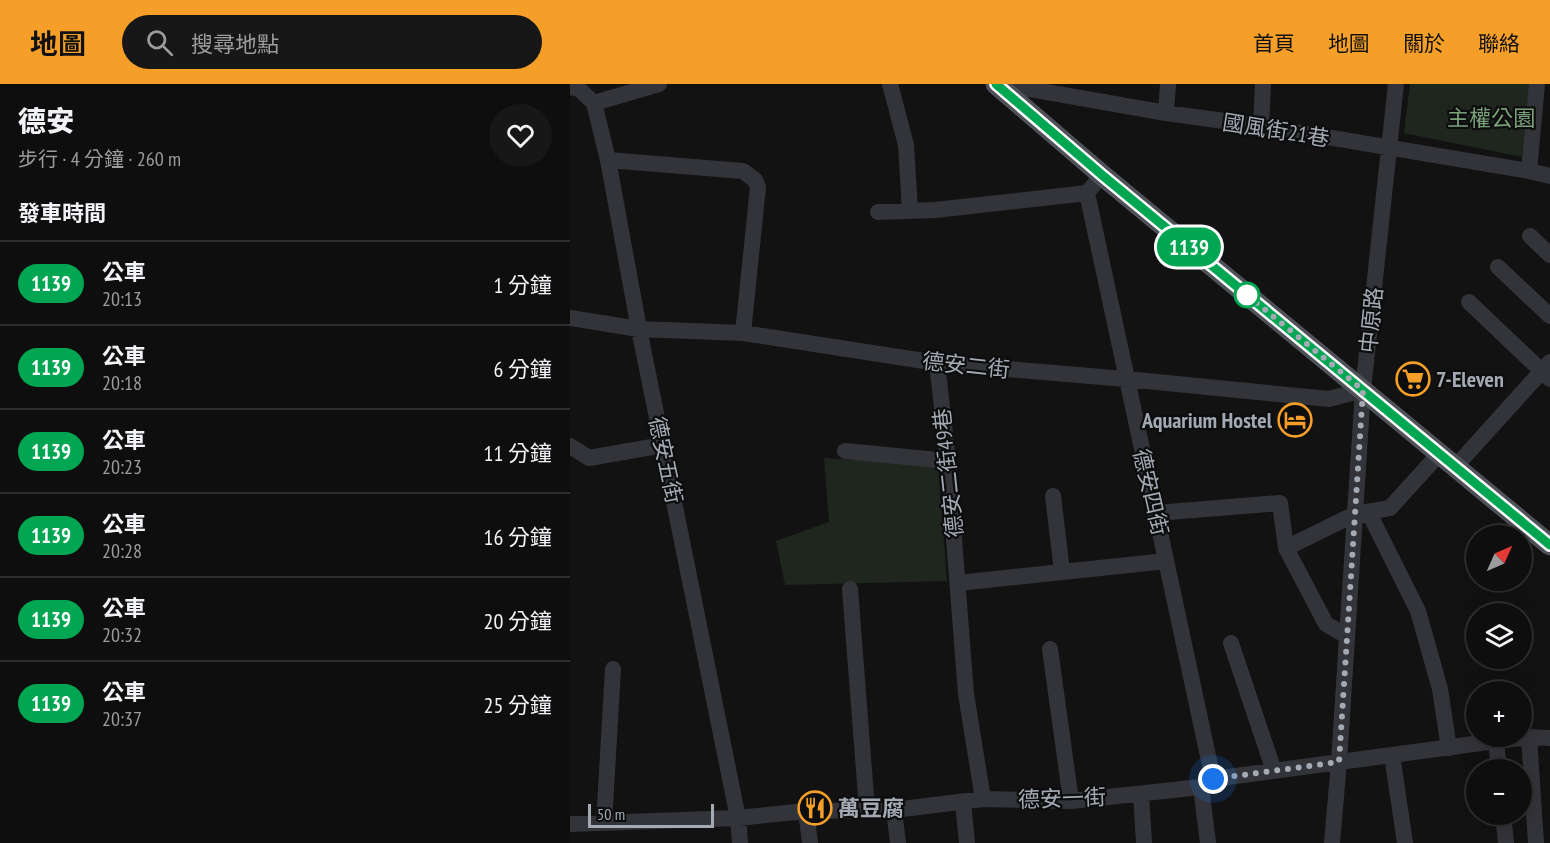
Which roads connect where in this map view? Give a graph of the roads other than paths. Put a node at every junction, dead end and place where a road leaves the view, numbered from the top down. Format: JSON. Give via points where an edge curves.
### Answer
{"nodes":[{"id":1,"x":659,"y":84,"type":"edge"},
{"id":2,"x":890,"y":84,"type":"edge"},
{"id":3,"x":996,"y":84,"type":"edge"},
{"id":4,"x":1001,"y":84,"type":"edge"},
{"id":5,"x":1168,"y":84,"type":"edge"},
{"id":6,"x":1263,"y":84,"type":"edge"},
{"id":7,"x":1396,"y":84,"type":"edge"},
{"id":8,"x":1537,"y":84,"type":"edge"},
{"id":9,"x":1550,"y":85,"type":"edge"},
{"id":10,"x":570,"y":87,"type":"edge"},
{"id":11,"x":1073,"y":90,"type":"edge"},
{"id":12,"x":594,"y":103,"type":"junction"},
{"id":13,"x":1166,"y":113,"type":"junction"},
{"id":14,"x":1261,"y":126,"type":"junction"},
{"id":15,"x":1390,"y":149,"type":"junction"},
{"id":16,"x":608,"y":160,"type":"junction"},
{"id":17,"x":1530,"y":171,"type":"junction"},
{"id":18,"x":1102,"y":175,"type":"junction"},
{"id":19,"x":1550,"y":176,"type":"edge"},
{"id":20,"x":1087,"y":193,"type":"junction"},
{"id":21,"x":909,"y":210,"type":"junction"},
{"id":22,"x":878,"y":212,"type":"dead end"},
{"id":23,"x":1530,"y":236,"type":"dead end"},
{"id":24,"x":1550,"y":255,"type":"edge"},
{"id":25,"x":1498,"y":267,"type":"dead end"},
{"id":26,"x":1469,"y":302,"type":"dead end"},
{"id":27,"x":1550,"y":316,"type":"edge"},
{"id":28,"x":570,"y":318,"type":"edge"},
{"id":29,"x":639,"y":329,"type":"junction"},
{"id":30,"x":743,"y":333,"type":"junction"},
{"id":31,"x":937,"y":363,"type":"junction"},
{"id":32,"x":1547,"y":370,"type":"edge"},
{"id":33,"x":1126,"y":379,"type":"junction"},
{"id":34,"x":1363,"y":390,"type":"junction"},
{"id":35,"x":663,"y":445,"type":"junction"},
{"id":36,"x":570,"y":446,"type":"edge"},
{"id":37,"x":845,"y":451,"type":"dead end"},
{"id":38,"x":1448,"y":459,"type":"junction"},
{"id":39,"x":948,"y":461,"type":"junction"},
{"id":40,"x":1053,"y":496,"type":"dead end"},
{"id":41,"x":1156,"y":513,"type":"junction"},
{"id":42,"x":1355,"y":514,"type":"junction"},
{"id":43,"x":1550,"y":545,"type":"edge"},
{"id":44,"x":1286,"y":548,"type":"junction"},
{"id":45,"x":1166,"y":561,"type":"junction"},
{"id":46,"x":1062,"y":571,"type":"junction"},
{"id":47,"x":958,"y":584,"type":"junction"},
{"id":48,"x":850,"y":589,"type":"dead end"},
{"id":49,"x":1347,"y":636,"type":"junction"},
{"id":50,"x":1231,"y":643,"type":"dead end"},
{"id":51,"x":1050,"y":649,"type":"dead end"},
{"id":52,"x":613,"y":669,"type":"dead end"},
{"id":53,"x":1532,"y":737,"type":"edge"},
{"id":54,"x":1550,"y":738,"type":"edge"},
{"id":55,"x":1466,"y":745,"type":"edge"},
{"id":56,"x":1529,"y":747,"type":"edge"},
{"id":57,"x":1449,"y":748,"type":"junction"},
{"id":58,"x":1392,"y":755,"type":"junction"},
{"id":59,"x":1339,"y":762,"type":"junction"},
{"id":60,"x":1274,"y":771,"type":"junction"},
{"id":61,"x":1207,"y":783,"type":"junction"},
{"id":62,"x":1141,"y":794,"type":"junction"},
{"id":63,"x":982,"y":799,"type":"junction"},
{"id":64,"x":1071,"y":801,"type":"junction"},
{"id":65,"x":963,"y":803,"type":"junction"},
{"id":66,"x":867,"y":809,"type":"junction"},
{"id":67,"x":894,"y":810,"type":"junction"},
{"id":68,"x":806,"y":811,"type":"junction"},
{"id":69,"x":738,"y":818,"type":"junction"},
{"id":70,"x":604,"y":823,"type":"junction"},
{"id":71,"x":570,"y":824,"type":"edge"},
{"id":72,"x":1504,"y":825,"type":"edge"},
{"id":73,"x":740,"y":843,"type":"edge"},
{"id":74,"x":810,"y":843,"type":"edge"},
{"id":75,"x":898,"y":843,"type":"edge"},
{"id":76,"x":967,"y":843,"type":"edge"},
{"id":77,"x":1144,"y":843,"type":"edge"},
{"id":78,"x":1208,"y":843,"type":"edge"},
{"id":79,"x":1332,"y":843,"type":"edge"},
{"id":80,"x":1406,"y":843,"type":"edge"},
{"id":81,"x":1506,"y":843,"type":"edge"},
{"id":82,"x":1536,"y":843,"type":"edge"}],
"edges":[{"from":1,"to":12,"type":"street"},
{"from":2,"to":21,"type":"street","via":[[906,145]]},
{"from":3,"to":18,"type":"main road"},
{"from":4,"to":11,"type":"street","name":"國風街21巷"},
{"from":5,"to":13,"type":"street"},
{"from":6,"to":14,"type":"street"},
{"from":7,"to":15,"type":"street","name":"中原路"},
{"from":8,"to":9,"type":"street"},
{"from":8,"to":17,"type":"street"},
{"from":10,"to":12,"type":"street","via":[[579,89]]},
{"from":11,"to":13,"type":"street","name":"國風街21巷"},
{"from":12,"to":16,"type":"street","name":"德安五街"},
{"from":13,"to":14,"type":"street","name":"國風街21巷"},
{"from":14,"to":15,"type":"street","name":"國風街21巷"},
{"from":15,"to":17,"type":"street","name":"國風街21巷"},
{"from":15,"to":34,"type":"street","name":"中原路"},
{"from":16,"to":29,"type":"street","name":"德安五街"},
{"from":16,"to":30,"type":"street","via":[[743,171],[755,180],[758,187]]},
{"from":17,"to":19,"type":"street","name":"國風街21巷"},
{"from":18,"to":20,"type":"street"},
{"from":18,"to":34,"type":"main road"},
{"from":20,"to":21,"type":"street"},
{"from":20,"to":33,"type":"street","name":"德安四街"},
{"from":21,"to":22,"type":"street"},
{"from":23,"to":24,"type":"street"},
{"from":25,"to":27,"type":"street"},
{"from":26,"to":32,"type":"street"},
{"from":28,"to":29,"type":"street","name":"德安二街"},
{"from":29,"to":30,"type":"street","name":"德安二街"},
{"from":29,"to":35,"type":"street","name":"德安五街"},
{"from":30,"to":31,"type":"street","name":"德安二街"},
{"from":31,"to":33,"type":"street","name":"德安二街"},
{"from":31,"to":39,"type":"street","name":"德安二街49巷"},
{"from":32,"to":38,"type":"street"},
{"from":33,"to":34,"type":"street","name":"德安二街","via":[[1329,399]]},
{"from":33,"to":41,"type":"street","name":"德安四街"},
{"from":34,"to":38,"type":"main road"},
{"from":34,"to":42,"type":"street","name":"中原路"},
{"from":35,"to":36,"type":"street","via":[[589,459]]},
{"from":35,"to":69,"type":"street","name":"德安五街"},
{"from":37,"to":39,"type":"street"},
{"from":38,"to":42,"type":"street","via":[[1390,508]]},
{"from":38,"to":43,"type":"main road"},
{"from":39,"to":47,"type":"street","name":"德安二街49巷"},
{"from":40,"to":46,"type":"street"},
{"from":41,"to":44,"type":"street","via":[[1280,503]]},
{"from":41,"to":45,"type":"street","name":"德安四街"},
{"from":42,"to":44,"type":"street"},
{"from":42,"to":49,"type":"street","name":"中原路"},
{"from":42,"to":57,"type":"street","via":[[1370,515],[1418,612],[1440,689]]},
{"from":44,"to":49,"type":"street","via":[[1326,624]]},
{"from":45,"to":46,"type":"street"},
{"from":45,"to":61,"type":"street","name":"德安四街"},
{"from":46,"to":47,"type":"street"},
{"from":47,"to":63,"type":"street","name":"德安二街49巷","via":[[966,694]]},
{"from":48,"to":66,"type":"street"},
{"from":49,"to":59,"type":"street","name":"中原路"},
{"from":50,"to":60,"type":"street"},
{"from":51,"to":64,"type":"street"},
{"from":52,"to":70,"type":"street"},
{"from":53,"to":54,"type":"street","name":"德安一街"},
{"from":55,"to":57,"type":"street","name":"德安一街"},
{"from":56,"to":82,"type":"street"},
{"from":57,"to":58,"type":"street","name":"德安一街"},
{"from":58,"to":59,"type":"street","name":"德安一街"},
{"from":58,"to":80,"type":"street"},
{"from":59,"to":60,"type":"street","name":"德安一街"},
{"from":59,"to":79,"type":"street","name":"中原路"},
{"from":60,"to":61,"type":"street","name":"德安一街"},
{"from":61,"to":62,"type":"street","name":"德安一街"},
{"from":61,"to":78,"type":"street","name":"德安四街"},
{"from":62,"to":64,"type":"street","name":"德安一街"},
{"from":62,"to":77,"type":"street"},
{"from":63,"to":64,"type":"street","name":"德安一街"},
{"from":63,"to":65,"type":"street","name":"德安一街"},
{"from":65,"to":67,"type":"street","name":"德安一街"},
{"from":65,"to":76,"type":"street"},
{"from":66,"to":67,"type":"street","name":"德安一街"},
{"from":66,"to":68,"type":"street","name":"德安一街"},
{"from":67,"to":75,"type":"street"},
{"from":68,"to":69,"type":"street","name":"德安一街"},
{"from":68,"to":74,"type":"street"},
{"from":69,"to":70,"type":"street","name":"德安一街"},
{"from":69,"to":73,"type":"street","name":"德安五街"},
{"from":70,"to":71,"type":"street","name":"德安一街"},
{"from":72,"to":81,"type":"street"}]}
